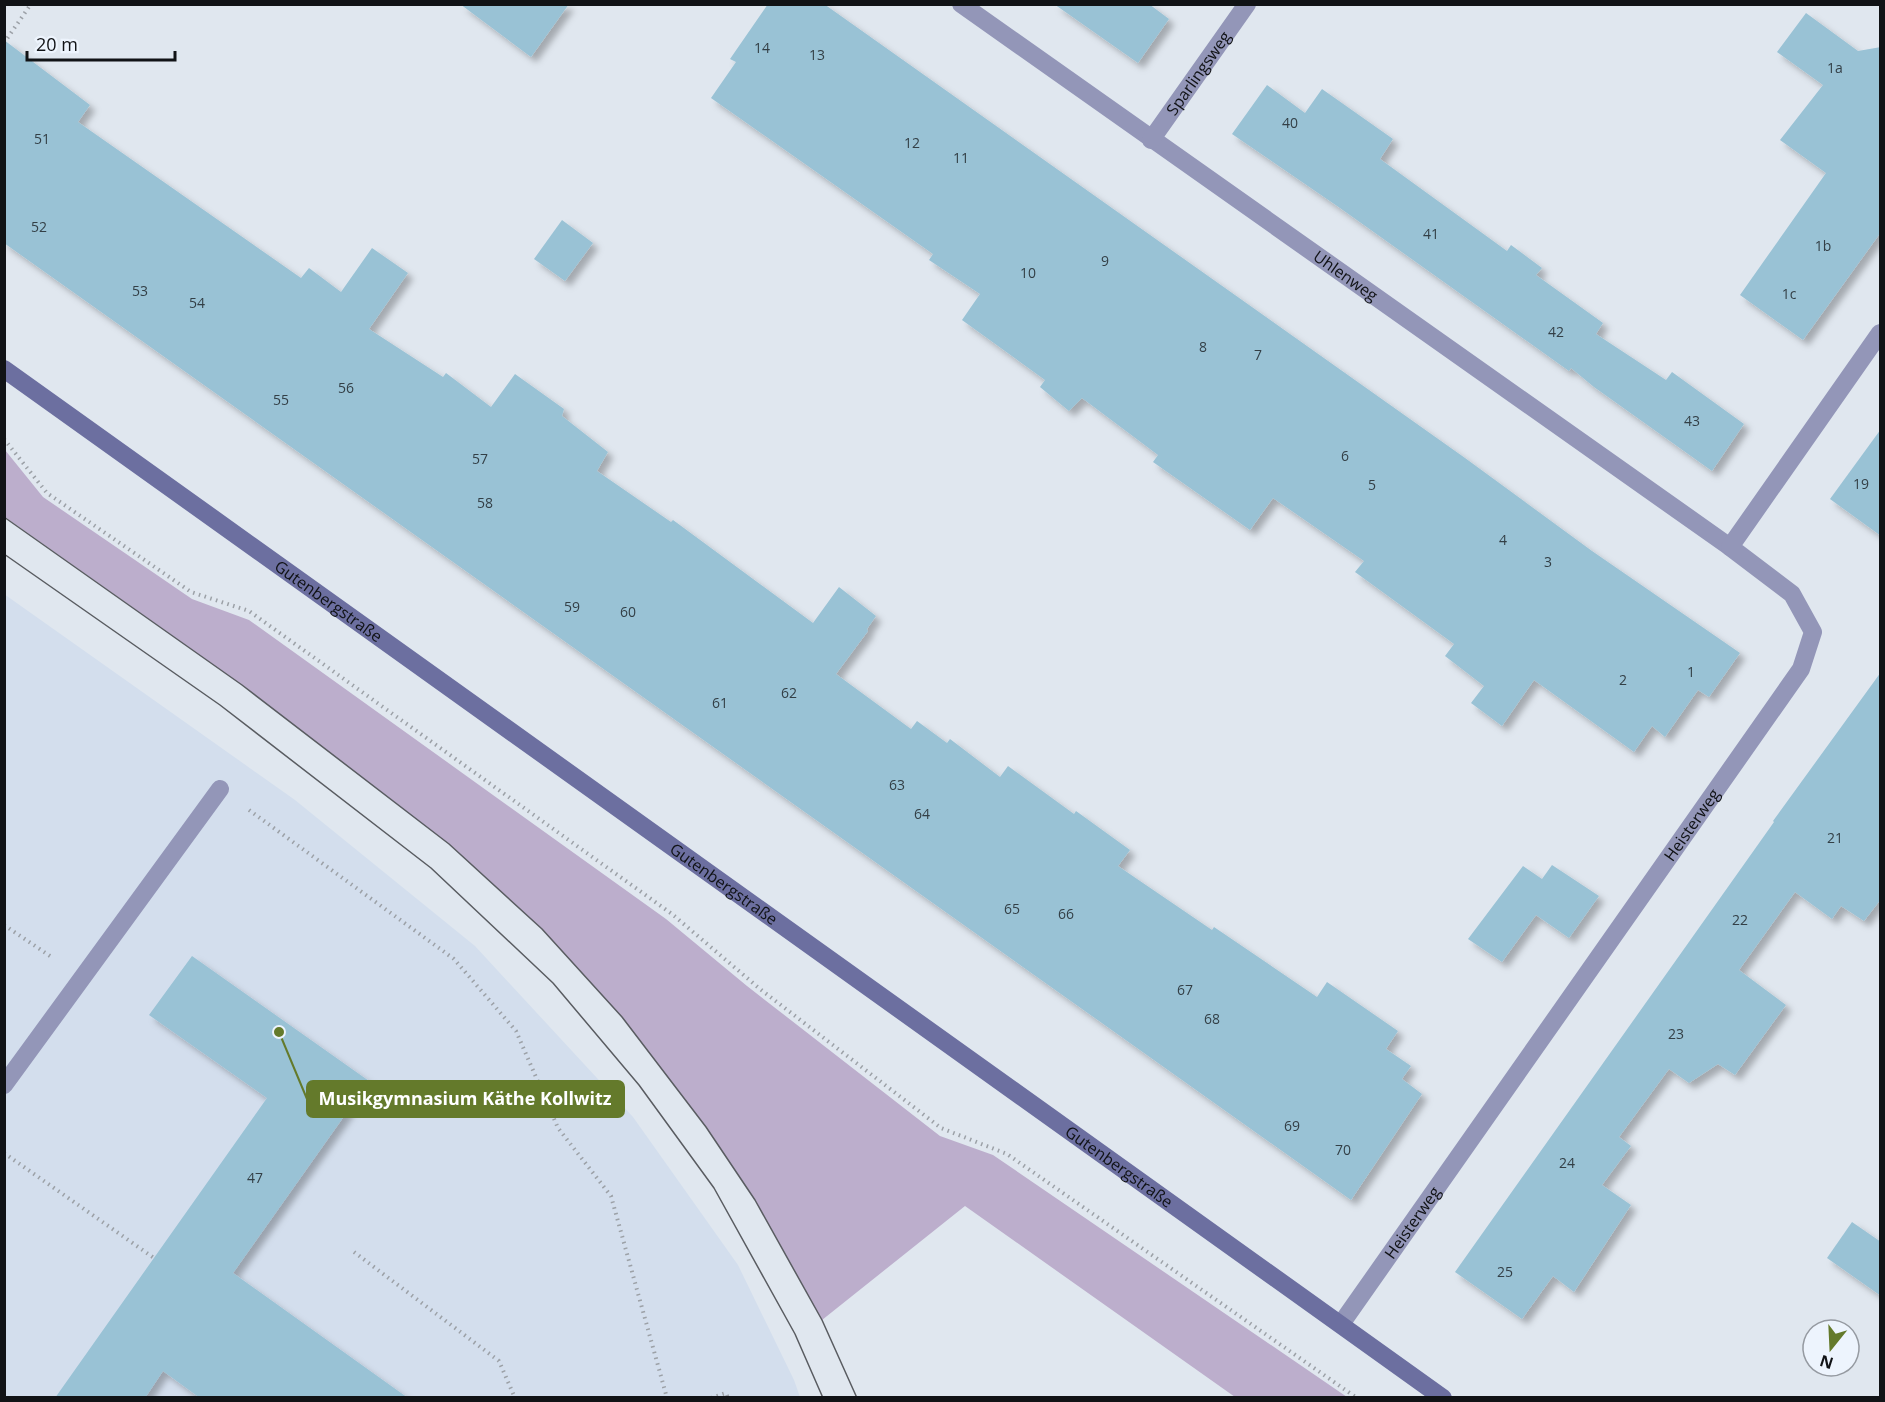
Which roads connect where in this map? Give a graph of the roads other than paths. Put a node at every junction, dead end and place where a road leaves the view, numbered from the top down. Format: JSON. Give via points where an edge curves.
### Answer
{"nodes":[{"id":1,"x":960,"y":4,"type":"edge"},
{"id":2,"x":1247,"y":4,"type":"edge"},
{"id":3,"x":1151,"y":140,"type":"junction"},
{"id":4,"x":1881,"y":333,"type":"edge"},
{"id":5,"x":4,"y":369,"type":"edge"},
{"id":6,"x":1730,"y":547,"type":"junction"},
{"id":7,"x":220,"y":789,"type":"road end"},
{"id":8,"x":4,"y":1085,"type":"edge"},
{"id":9,"x":1341,"y":1324,"type":"junction"},
{"id":10,"x":1443,"y":1398,"type":"edge"}],
"edges":[{"from":1,"to":3,"type":"street","name":"Uhlenweg"},
{"from":2,"to":3,"type":"street","name":"Sparlingsweg"},
{"from":3,"to":6,"type":"street","name":"Uhlenweg"},
{"from":4,"to":6,"type":"street"},
{"from":5,"to":9,"type":"street","name":"Gutenbergstraße"},
{"from":6,"to":9,"type":"street","name":"Heisterweg","via":[[1792,594],[1813,632],[1801,669]]},
{"from":7,"to":8,"type":"street"},
{"from":9,"to":10,"type":"street","name":"Gutenbergstraße"}]}
